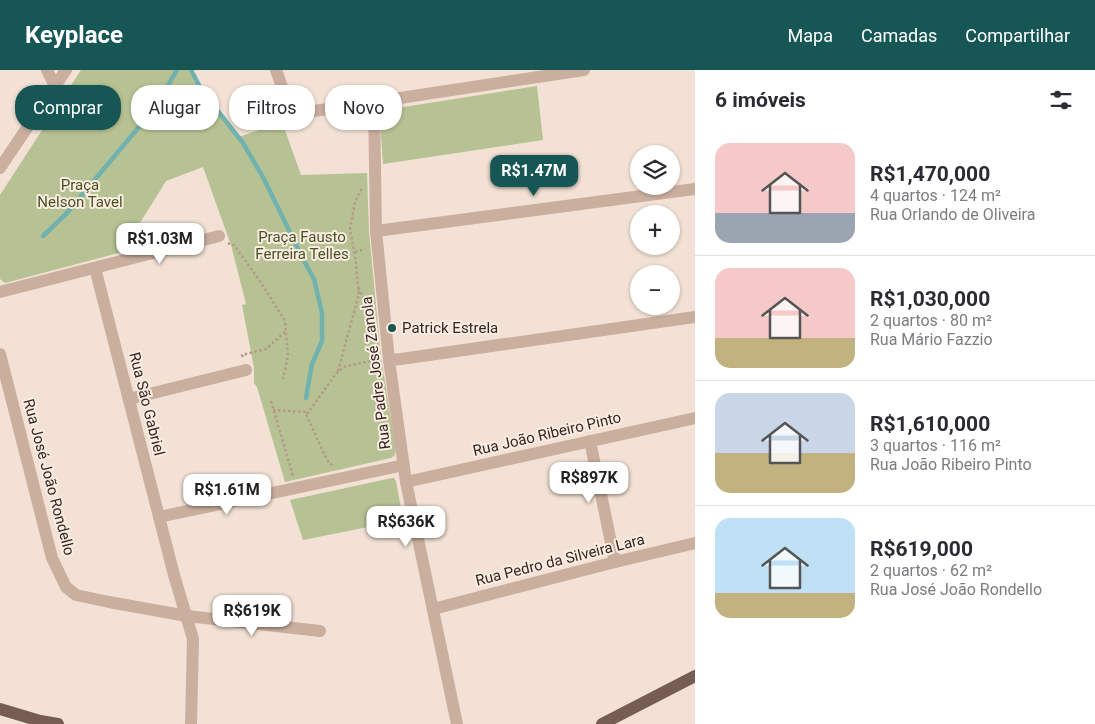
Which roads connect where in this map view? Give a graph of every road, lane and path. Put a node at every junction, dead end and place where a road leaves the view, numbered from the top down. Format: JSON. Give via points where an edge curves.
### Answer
{"nodes":[{"id":1,"x":46,"y":70,"type":"edge"},
{"id":2,"x":66,"y":70,"type":"edge"},
{"id":3,"x":276,"y":70,"type":"edge"},
{"id":4,"x":584,"y":70,"type":"edge"},
{"id":5,"x":54,"y":85,"type":"edge"},
{"id":6,"x":55,"y":85,"type":"edge"},
{"id":7,"x":402,"y":98,"type":"edge"},
{"id":8,"x":325,"y":110,"type":"edge"},
{"id":9,"x":25,"y":130,"type":"edge"},
{"id":10,"x":374,"y":130,"type":"edge"},
{"id":11,"x":0,"y":168,"type":"edge"},
{"id":12,"x":695,"y":189,"type":"edge"},
{"id":13,"x":354,"y":202,"type":"dead end"},
{"id":14,"x":376,"y":231,"type":"junction"},
{"id":15,"x":219,"y":236,"type":"joint"},
{"id":16,"x":95,"y":268,"type":"junction"},
{"id":17,"x":358,"y":288,"type":"junction"},
{"id":18,"x":0,"y":292,"type":"edge"},
{"id":19,"x":371,"y":316,"type":"dead end"},
{"id":20,"x":695,"y":317,"type":"edge"},
{"id":21,"x":286,"y":332,"type":"junction"},
{"id":22,"x":0,"y":354,"type":"edge"},
{"id":23,"x":242,"y":354,"type":"dead end"},
{"id":24,"x":376,"y":360,"type":"dead end"},
{"id":25,"x":389,"y":360,"type":"junction"},
{"id":26,"x":246,"y":370,"type":"dead end"},
{"id":27,"x":338,"y":371,"type":"junction"},
{"id":28,"x":283,"y":379,"type":"dead end"},
{"id":29,"x":129,"y":399,"type":"junction"},
{"id":30,"x":271,"y":401,"type":"dead end"},
{"id":31,"x":274,"y":410,"type":"junction"},
{"id":32,"x":306,"y":414,"type":"junction"},
{"id":33,"x":695,"y":418,"type":"edge"},
{"id":34,"x":590,"y":441,"type":"junction"},
{"id":35,"x":404,"y":465,"type":"junction"},
{"id":36,"x":325,"y":469,"type":"dead end"},
{"id":37,"x":300,"y":474,"type":"dead end"},
{"id":38,"x":406,"y":482,"type":"junction"},
{"id":39,"x":160,"y":517,"type":"junction"},
{"id":40,"x":695,"y":544,"type":"edge"},
{"id":41,"x":615,"y":562,"type":"junction"},
{"id":42,"x":433,"y":609,"type":"junction"},
{"id":43,"x":187,"y":616,"type":"junction"},
{"id":44,"x":320,"y":631,"type":"dead end"},
{"id":45,"x":695,"y":676,"type":"edge"},
{"id":46,"x":1,"y":713,"type":"edge"},
{"id":47,"x":607,"y":723,"type":"edge"},
{"id":48,"x":58,"y":724,"type":"edge"},
{"id":49,"x":191,"y":724,"type":"edge"},
{"id":50,"x":456,"y":724,"type":"edge"}],
"edges":[{"from":1,"to":5,"type":"street"},
{"from":2,"to":6,"type":"street"},
{"from":3,"to":8,"type":"street","via":[[290,115]]},
{"from":4,"to":7,"type":"street"},
{"from":9,"to":11,"type":"street"},
{"from":10,"to":14,"type":"street","name":"Rua Padre José Zanola"},
{"from":12,"to":14,"type":"street"},
{"from":13,"to":17,"type":"path","via":[[350,229]]},
{"from":14,"to":25,"type":"street","name":"Rua Padre José Zanola"},
{"from":15,"to":16,"type":"street"},
{"from":15,"to":21,"type":"path","via":[[234,245],[260,281],[285,321]]},
{"from":16,"to":18,"type":"street"},
{"from":16,"to":29,"type":"street","name":"Rua São Gabriel"},
{"from":17,"to":19,"type":"path","via":[[370,306]]},
{"from":17,"to":27,"type":"path"},
{"from":20,"to":25,"type":"street"},
{"from":21,"to":23,"type":"path","via":[[266,349]]},
{"from":21,"to":28,"type":"path","via":[[288,356]]},
{"from":22,"to":43,"type":"street","name":"Rua José João Rondello","via":[[52,558],[66,587],[76,595]]},
{"from":24,"to":27,"type":"path","via":[[346,366]]},
{"from":25,"to":35,"type":"street","name":"Rua Padre José Zanola"},
{"from":26,"to":29,"type":"street"},
{"from":27,"to":32,"type":"path"},
{"from":29,"to":39,"type":"street","name":"Rua São Gabriel"},
{"from":30,"to":31,"type":"path"},
{"from":31,"to":32,"type":"path"},
{"from":31,"to":37,"type":"path","via":[[292,476]]},
{"from":32,"to":36,"type":"path","via":[[334,467]]},
{"from":33,"to":34,"type":"street","name":"Rua João Ribeiro Pinto"},
{"from":34,"to":38,"type":"street","name":"Rua João Ribeiro Pinto"},
{"from":34,"to":41,"type":"street"},
{"from":35,"to":38,"type":"street","name":"Rua Padre José Zanola"},
{"from":35,"to":39,"type":"street"},
{"from":38,"to":42,"type":"street","name":"Rua Padre José Zanola"},
{"from":39,"to":43,"type":"street","name":"Rua São Gabriel"},
{"from":40,"to":41,"type":"street","name":"Rua Pedro da Silveira Lara"},
{"from":41,"to":42,"type":"street","name":"Rua Pedro da Silveira Lara"},
{"from":42,"to":50,"type":"street","name":"Rua Padre José Zanola"},
{"from":43,"to":44,"type":"street","name":"Rua José João Rondello"},
{"from":43,"to":49,"type":"street","name":"Rua São Gabriel","via":[[193,639]]},
{"from":45,"to":47,"type":"main road"},
{"from":46,"to":48,"type":"main road"}]}
